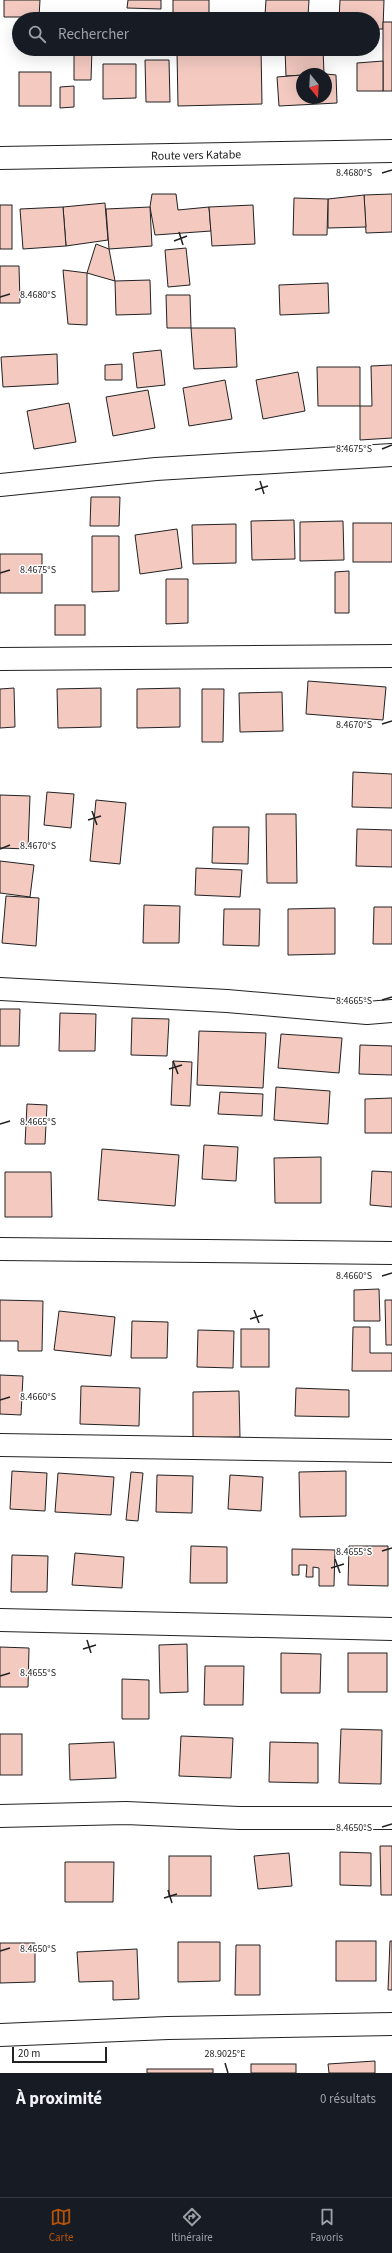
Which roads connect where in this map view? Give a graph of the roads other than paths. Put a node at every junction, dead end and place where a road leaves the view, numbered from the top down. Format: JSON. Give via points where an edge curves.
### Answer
{"nodes":[{"id":1,"x":392,"y":151,"type":"edge"},
{"id":2,"x":0,"y":158,"type":"edge"},
{"id":3,"x":392,"y":455,"type":"edge"},
{"id":4,"x":0,"y":485,"type":"edge"},
{"id":5,"x":392,"y":656,"type":"edge"},
{"id":6,"x":0,"y":659,"type":"edge"},
{"id":7,"x":0,"y":989,"type":"edge"},
{"id":8,"x":392,"y":1011,"type":"edge"},
{"id":9,"x":0,"y":1249,"type":"edge"},
{"id":10,"x":392,"y":1253,"type":"edge"},
{"id":11,"x":0,"y":1445,"type":"edge"},
{"id":12,"x":392,"y":1451,"type":"edge"},
{"id":13,"x":0,"y":1620,"type":"edge"},
{"id":14,"x":392,"y":1629,"type":"edge"},
{"id":15,"x":0,"y":1816,"type":"edge"},
{"id":16,"x":392,"y":1818,"type":"edge"},
{"id":17,"x":392,"y":2024,"type":"edge"},
{"id":18,"x":0,"y":2035,"type":"edge"}],
"edges":[{"from":1,"to":2,"type":"street","name":"Route vers Katabe"},
{"from":3,"to":4,"type":"street","via":[[156,469]]},
{"from":5,"to":6,"type":"street"},
{"from":7,"to":8,"type":"street","via":[[227,1001],[367,1013]]},
{"from":9,"to":10,"type":"street"},
{"from":11,"to":12,"type":"street"},
{"from":13,"to":14,"type":"street"},
{"from":15,"to":16,"type":"street","via":[[126,1813],[239,1818]]},
{"from":17,"to":18,"type":"street","via":[[168,2028]]}]}
